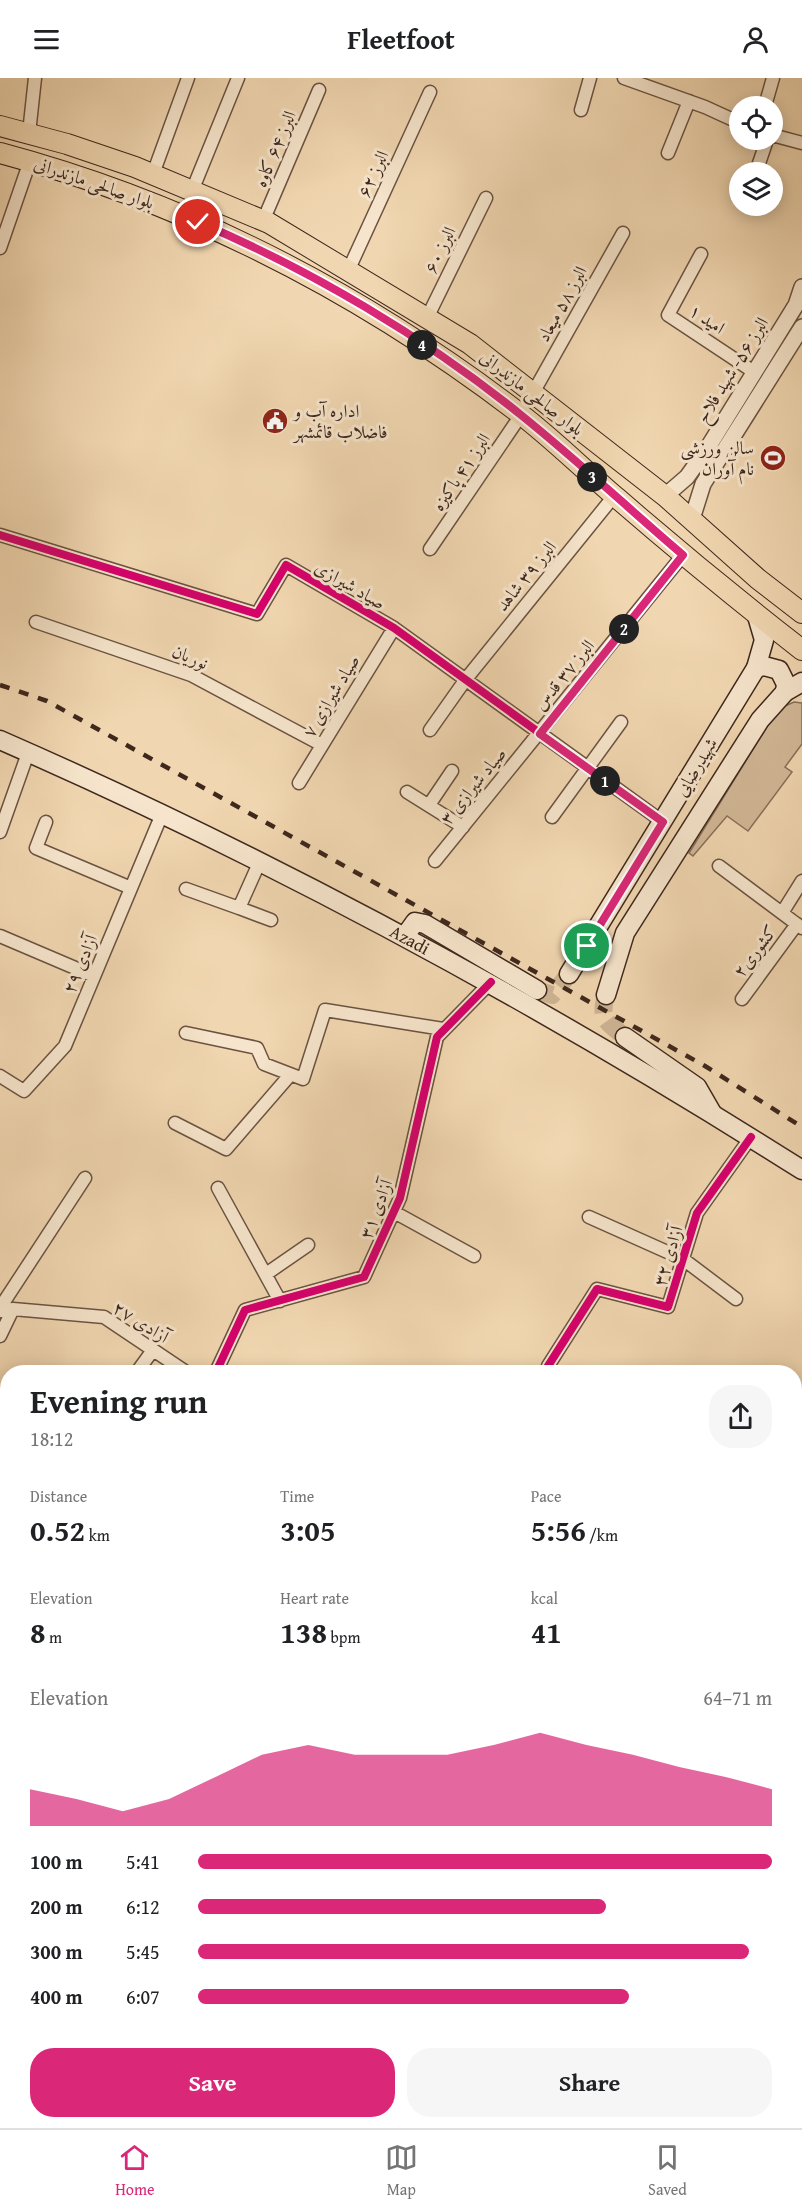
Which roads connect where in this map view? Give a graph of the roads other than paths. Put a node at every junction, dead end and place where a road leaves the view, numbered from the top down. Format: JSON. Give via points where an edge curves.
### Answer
{"nodes":[{"id":1,"x":35,"y":78,"type":"edge"},
{"id":2,"x":188,"y":78,"type":"edge"},
{"id":3,"x":238,"y":78,"type":"edge"},
{"id":4,"x":590,"y":78,"type":"edge"},
{"id":5,"x":624,"y":78,"type":"edge"},
{"id":6,"x":773,"y":78,"type":"edge"},
{"id":7,"x":319,"y":90,"type":"dead end"},
{"id":8,"x":430,"y":92,"type":"dead end"},
{"id":9,"x":768,"y":96,"type":"edge"},
{"id":10,"x":688,"y":101,"type":"junction"},
{"id":11,"x":581,"y":110,"type":"dead end"},
{"id":12,"x":729,"y":118,"type":"edge"},
{"id":13,"x":0,"y":126,"type":"edge"},
{"id":14,"x":29,"y":133,"type":"junction"},
{"id":15,"x":783,"y":138,"type":"edge"},
{"id":16,"x":802,"y":143,"type":"edge"},
{"id":17,"x":0,"y":153,"type":"edge"},
{"id":18,"x":668,"y":153,"type":"dead end"},
{"id":19,"x":30,"y":161,"type":"junction"},
{"id":20,"x":153,"y":174,"type":"junction"},
{"id":21,"x":192,"y":191,"type":"junction"},
{"id":22,"x":486,"y":198,"type":"dead end"},
{"id":23,"x":263,"y":221,"type":"junction"},
{"id":24,"x":623,"y":233,"type":"dead end"},
{"id":25,"x":0,"y":248,"type":"edge"},
{"id":26,"x":702,"y":254,"type":"dead end"},
{"id":27,"x":348,"y":271,"type":"junction"},
{"id":28,"x":802,"y":287,"type":"edge"},
{"id":29,"x":427,"y":318,"type":"junction"},
{"id":30,"x":802,"y":327,"type":"edge"},
{"id":31,"x":754,"y":372,"type":"junction"},
{"id":32,"x":533,"y":393,"type":"junction"},
{"id":33,"x":521,"y":415,"type":"junction"},
{"id":34,"x":614,"y":496,"type":"junction"},
{"id":35,"x":666,"y":496,"type":"junction"},
{"id":36,"x":692,"y":519,"type":"junction"},
{"id":37,"x":0,"y":535,"type":"edge"},
{"id":38,"x":430,"y":549,"type":"dead end"},
{"id":39,"x":683,"y":555,"type":"junction"},
{"id":40,"x":802,"y":613,"type":"edge"},
{"id":41,"x":757,"y":616,"type":"junction"},
{"id":42,"x":36,"y":622,"type":"dead end"},
{"id":43,"x":394,"y":628,"type":"junction"},
{"id":44,"x":802,"y":650,"type":"edge"},
{"id":45,"x":756,"y":668,"type":"junction"},
{"id":46,"x":466,"y":679,"type":"junction"},
{"id":47,"x":802,"y":682,"type":"edge"},
{"id":48,"x":785,"y":692,"type":"junction"},
{"id":49,"x":621,"y":722,"type":"dead end"},
{"id":50,"x":430,"y":730,"type":"dead end"},
{"id":51,"x":540,"y":734,"type":"junction"},
{"id":52,"x":0,"y":740,"type":"edge"},
{"id":53,"x":322,"y":745,"type":"junction"},
{"id":54,"x":28,"y":753,"type":"junction"},
{"id":55,"x":586,"y":768,"type":"junction"},
{"id":56,"x":452,"y":771,"type":"dead end"},
{"id":57,"x":299,"y":783,"type":"dead end"},
{"id":58,"x":407,"y":792,"type":"dead end"},
{"id":59,"x":429,"y":805,"type":"junction"},
{"id":60,"x":162,"y":814,"type":"junction"},
{"id":61,"x":552,"y":817,"type":"dead end"},
{"id":62,"x":46,"y":822,"type":"dead end"},
{"id":63,"x":663,"y":822,"type":"junction"},
{"id":64,"x":463,"y":827,"type":"junction"},
{"id":65,"x":0,"y":832,"type":"edge"},
{"id":66,"x":260,"y":861,"type":"junction"},
{"id":67,"x":435,"y":861,"type":"dead end"},
{"id":68,"x":719,"y":866,"type":"dead end"},
{"id":69,"x":802,"y":881,"type":"edge"},
{"id":70,"x":131,"y":888,"type":"junction"},
{"id":71,"x":186,"y":889,"type":"dead end"},
{"id":72,"x":239,"y":908,"type":"junction"},
{"id":73,"x":782,"y":913,"type":"junction"},
{"id":74,"x":271,"y":920,"type":"dead end"},
{"id":75,"x":603,"y":920,"type":"junction"},
{"id":76,"x":800,"y":926,"type":"edge"},
{"id":77,"x":625,"y":933,"type":"junction"},
{"id":78,"x":0,"y":936,"type":"edge"},
{"id":79,"x":405,"y":936,"type":"junction"},
{"id":80,"x":569,"y":974,"type":"tunnel mouth"},
{"id":81,"x":94,"y":976,"type":"junction"},
{"id":82,"x":490,"y":982,"type":"junction"},
{"id":83,"x":537,"y":990,"type":"tunnel mouth"},
{"id":84,"x":606,"y":995,"type":"tunnel mouth"},
{"id":85,"x":742,"y":999,"type":"dead end"},
{"id":86,"x":442,"y":1029,"type":"junction"},
{"id":87,"x":186,"y":1033,"type":"dead end"},
{"id":88,"x":625,"y":1037,"type":"tunnel mouth"},
{"id":89,"x":290,"y":1075,"type":"junction"},
{"id":90,"x":0,"y":1076,"type":"edge"},
{"id":91,"x":713,"y":1115,"type":"junction"},
{"id":92,"x":175,"y":1123,"type":"dead end"},
{"id":93,"x":751,"y":1137,"type":"junction"},
{"id":94,"x":802,"y":1170,"type":"edge"},
{"id":95,"x":85,"y":1178,"type":"dead end"},
{"id":96,"x":218,"y":1188,"type":"dead end"},
{"id":97,"x":394,"y":1212,"type":"junction"},
{"id":98,"x":589,"y":1217,"type":"dead end"},
{"id":99,"x":308,"y":1245,"type":"dead end"},
{"id":100,"x":474,"y":1256,"type":"dead end"},
{"id":101,"x":682,"y":1259,"type":"junction"},
{"id":102,"x":266,"y":1274,"type":"junction"},
{"id":103,"x":736,"y":1299,"type":"dead end"},
{"id":104,"x":280,"y":1300,"type":"junction"},
{"id":105,"x":14,"y":1309,"type":"junction"},
{"id":106,"x":0,"y":1310,"type":"edge"},
{"id":107,"x":0,"y":1336,"type":"edge"},
{"id":108,"x":153,"y":1350,"type":"junction"},
{"id":109,"x":142,"y":1365,"type":"edge"},
{"id":110,"x":176,"y":1365,"type":"edge"},
{"id":111,"x":219,"y":1365,"type":"edge"},
{"id":112,"x":549,"y":1365,"type":"edge"}],
"edges":[{"from":1,"to":14,"type":"street"},
{"from":2,"to":20,"type":"street"},
{"from":3,"to":21,"type":"street"},
{"from":4,"to":11,"type":"street"},
{"from":5,"to":10,"type":"street"},
{"from":6,"to":9,"type":"street"},
{"from":7,"to":23,"type":"street","name":"البرز ۶۴ کاوه"},
{"from":8,"to":27,"type":"street","name":"البرز ۶۲"},
{"from":10,"to":12,"type":"street"},
{"from":10,"to":18,"type":"street"},
{"from":13,"to":14,"type":"main road","name":"بلوار صالحی مازندرانی"},
{"from":14,"to":20,"type":"main road","name":"بلوار صالحی مازندرانی"},
{"from":15,"to":16,"type":"street"},
{"from":17,"to":19,"type":"main road","name":"بلوار صالحی مازندرانی"},
{"from":19,"to":25,"type":"street"},
{"from":19,"to":33,"type":"main road","name":"بلوار صالحی مازندرانی","via":[[126,191],[257,247],[349,297],[455,366]]},
{"from":20,"to":21,"type":"main road","name":"بلوار صالحی مازندرانی"},
{"from":21,"to":23,"type":"main road","name":"بلوار صالحی مازندرانی"},
{"from":22,"to":29,"type":"street","name":"البرز ۶۰"},
{"from":23,"to":27,"type":"main road","name":"بلوار صالحی مازندرانی"},
{"from":24,"to":32,"type":"street","name":"البرز ۵۸ میعاد"},
{"from":26,"to":31,"type":"street","name":"امید ۱","via":[[668,315]]},
{"from":27,"to":29,"type":"main road","name":"بلوار صالحی مازندرانی"},
{"from":28,"to":31,"type":"street","name":"البرز ۵۶- شهید فلاح","via":[[796,305]]},
{"from":29,"to":32,"type":"main road","name":"بلوار صالحی مازندرانی","via":[[470,344]]},
{"from":30,"to":36,"type":"street","name":"البرز ۵۶- شهید فلاح","via":[[703,484]]},
{"from":31,"to":35,"type":"street","name":"البرز ۵۶- شهید فلاح","via":[[687,477]]},
{"from":32,"to":35,"type":"main road","name":"بلوار صالحی مازندرانی"},
{"from":33,"to":34,"type":"main road","name":"بلوار صالحی مازندرانی"},
{"from":33,"to":38,"type":"street","name":"البرز ۴۱ پاکیزه"},
{"from":34,"to":39,"type":"main road","name":"بلوار صالحی مازندرانی"},
{"from":34,"to":46,"type":"street","name":"البرز ۳۹ شاهد"},
{"from":35,"to":36,"type":"main road","name":"بلوار صالحی مازندرانی"},
{"from":36,"to":40,"type":"main road","name":"بلوار صالحی مازندرانی"},
{"from":37,"to":43,"type":"street","name":"صیاد شیرازی","via":[[257,614],[286,565]]},
{"from":39,"to":41,"type":"main road","name":"بلوار صالحی مازندرانی"},
{"from":39,"to":51,"type":"street","name":"البرز ۳۷ قدس"},
{"from":41,"to":44,"type":"main road","name":"بلوار صالحی مازندرانی"},
{"from":41,"to":45,"type":"main road","name":"شهیدرضایی","via":[[764,640]]},
{"from":42,"to":53,"type":"street","name":"نوریان","via":[[191,675]]},
{"from":43,"to":46,"type":"street","name":"صیاد شیرازی"},
{"from":43,"to":53,"type":"street","name":"صیاد شیرازی ۷"},
{"from":45,"to":48,"type":"main road","via":[[779,670],[786,684]]},
{"from":45,"to":63,"type":"main road","name":"شهیدرضایی"},
{"from":46,"to":50,"type":"street","name":"البرز ۳۹ شاهد"},
{"from":46,"to":51,"type":"street","name":"صیاد شیرازی"},
{"from":47,"to":48,"type":"main road","name":"شهیدرضایی"},
{"from":48,"to":77,"type":"main road","name":"شهیدرضایی","via":[[760,720]]},
{"from":49,"to":55,"type":"street"},
{"from":51,"to":55,"type":"street","name":"صیاد شیرازی"},
{"from":51,"to":64,"type":"street","name":"صیاد شیرازی ۳"},
{"from":52,"to":54,"type":"main road","name":"Azadi"},
{"from":53,"to":57,"type":"street","name":"صیاد شیرازی ۷"},
{"from":54,"to":60,"type":"main road","name":"Azadi"},
{"from":54,"to":65,"type":"street"},
{"from":55,"to":61,"type":"street"},
{"from":55,"to":63,"type":"street","name":"صیاد شیرازی"},
{"from":56,"to":59,"type":"street"},
{"from":58,"to":59,"type":"street"},
{"from":59,"to":64,"type":"street"},
{"from":60,"to":66,"type":"main road","name":"Azadi"},
{"from":60,"to":70,"type":"street","name":"آزادی ۲۹"},
{"from":62,"to":70,"type":"street","via":[[36,848]]},
{"from":63,"to":75,"type":"main road","name":"شهیدرضایی"},
{"from":64,"to":67,"type":"street","name":"صیاد شیرازی ۳"},
{"from":66,"to":72,"type":"street"},
{"from":66,"to":79,"type":"main road","name":"Azadi"},
{"from":68,"to":73,"type":"street"},
{"from":69,"to":73,"type":"street"},
{"from":70,"to":81,"type":"street","name":"آزادی ۲۹"},
{"from":71,"to":72,"type":"street"},
{"from":72,"to":74,"type":"street"},
{"from":73,"to":76,"type":"street"},
{"from":75,"to":77,"type":"main road"},
{"from":75,"to":80,"type":"main road","name":"شهیدرضایی"},
{"from":76,"to":85,"type":"street","name":"کشوری۲"},
{"from":77,"to":84,"type":"main road","name":"شهیدرضایی"},
{"from":78,"to":81,"type":"street"},
{"from":79,"to":82,"type":"main road","name":"Azadi"},
{"from":79,"to":83,"type":"main road","via":[[415,922],[425,924]]},
{"from":81,"to":90,"type":"street","name":"آزادی ۲۹","via":[[65,1046],[24,1091]]},
{"from":82,"to":86,"type":"street","name":"آزادی ۳۱"},
{"from":82,"to":91,"type":"main road","name":"Azadi"},
{"from":86,"to":89,"type":"street","via":[[325,1010],[303,1078]]},
{"from":86,"to":97,"type":"street","name":"آزادی ۳۱"},
{"from":87,"to":89,"type":"street","via":[[257,1048],[264,1064]]},
{"from":88,"to":91,"type":"main road","via":[[698,1087]]},
{"from":89,"to":92,"type":"street","via":[[226,1149]]},
{"from":91,"to":93,"type":"main road","name":"Azadi"},
{"from":93,"to":94,"type":"main road","name":"Azadi"},
{"from":93,"to":101,"type":"street","name":"آزادی ۳۲","via":[[697,1213]]},
{"from":95,"to":106,"type":"street"},
{"from":96,"to":102,"type":"street"},
{"from":97,"to":100,"type":"street"},
{"from":97,"to":104,"type":"street","name":"آزادی ۳۱","via":[[364,1277]]},
{"from":98,"to":101,"type":"street"},
{"from":99,"to":102,"type":"street"},
{"from":101,"to":103,"type":"street"},
{"from":101,"to":112,"type":"street","name":"آزادی ۳۲","via":[[668,1307],[597,1289]]},
{"from":102,"to":104,"type":"street"},
{"from":104,"to":111,"type":"street","name":"آزادی ۳۱","via":[[245,1310]]},
{"from":105,"to":106,"type":"street","name":"آزادی ۲۷"},
{"from":105,"to":107,"type":"street"},
{"from":105,"to":108,"type":"street","name":"آزادی ۲۷","via":[[104,1317]]},
{"from":108,"to":109,"type":"street"},
{"from":108,"to":110,"type":"street","name":"آزادی ۲۷"}]}
